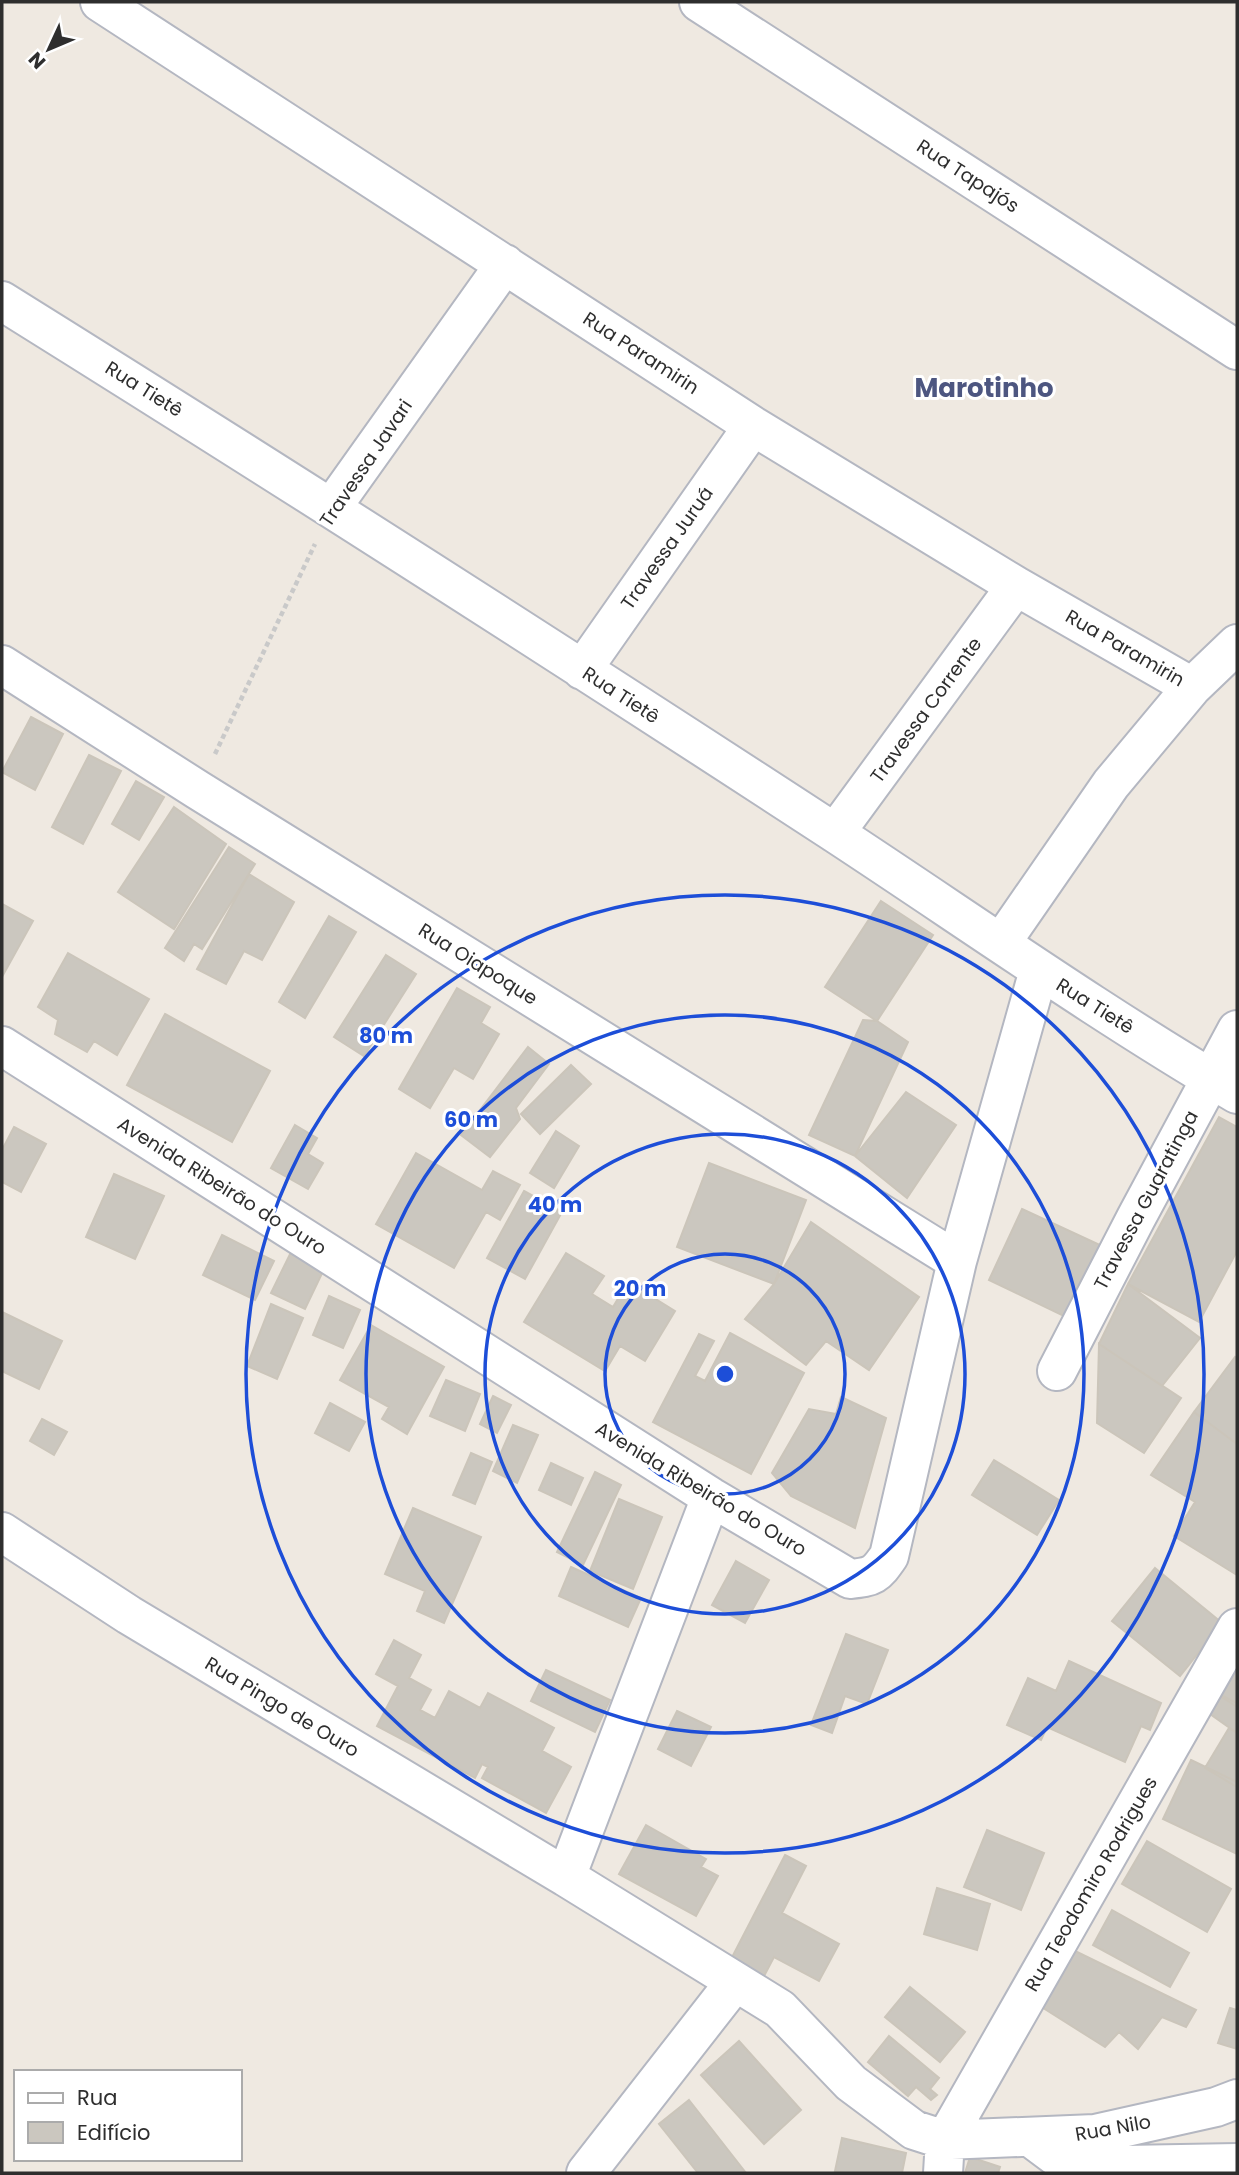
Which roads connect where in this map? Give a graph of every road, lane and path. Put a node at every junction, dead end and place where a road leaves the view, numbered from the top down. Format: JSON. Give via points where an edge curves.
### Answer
{"nodes":[{"id":1,"x":100,"y":2,"type":"edge"},
{"id":2,"x":699,"y":2,"type":"edge"},
{"id":3,"x":505,"y":264,"type":"junction"},
{"id":4,"x":2,"y":301,"type":"edge"},
{"id":5,"x":1237,"y":350,"type":"edge"},
{"id":6,"x":753,"y":426,"type":"junction"},
{"id":7,"x":332,"y":507,"type":"junction"},
{"id":8,"x":1016,"y":586,"type":"junction"},
{"id":9,"x":1237,"y":644,"type":"edge"},
{"id":10,"x":2,"y":664,"type":"edge"},
{"id":11,"x":582,"y":670,"type":"junction"},
{"id":12,"x":1192,"y":687,"type":"junction"},
{"id":13,"x":198,"y":790,"type":"junction"},
{"id":14,"x":835,"y":834,"type":"junction"},
{"id":15,"x":1001,"y":943,"type":"junction"},
{"id":16,"x":1039,"y":970,"type":"junction"},
{"id":17,"x":1237,"y":1030,"type":"edge"},
{"id":18,"x":2,"y":1046,"type":"edge"},
{"id":19,"x":1224,"y":1086,"type":"edge"},
{"id":20,"x":957,"y":1261,"type":"junction"},
{"id":21,"x":1057,"y":1371,"type":"dead end"},
{"id":22,"x":710,"y":1497,"type":"junction"},
{"id":23,"x":2,"y":1532,"type":"edge"},
{"id":24,"x":1237,"y":1628,"type":"edge"},
{"id":25,"x":566,"y":1877,"type":"junction"},
{"id":26,"x":735,"y":1982,"type":"junction"},
{"id":27,"x":1237,"y":2099,"type":"edge"},
{"id":28,"x":1030,"y":2137,"type":"junction"},
{"id":29,"x":944,"y":2156,"type":"edge"},
{"id":30,"x":1237,"y":2163,"type":"edge"},
{"id":31,"x":586,"y":2173,"type":"edge"}],
"edges":[{"from":1,"to":3,"type":"street","name":"Rua Paramirin"},
{"from":2,"to":5,"type":"street","name":"Rua Tapajós"},
{"from":3,"to":6,"type":"street","name":"Rua Paramirin"},
{"from":3,"to":7,"type":"street","name":"Travessa Javari"},
{"from":4,"to":7,"type":"street","name":"Rua Tietê"},
{"from":6,"to":8,"type":"street","name":"Rua Paramirin"},
{"from":6,"to":11,"type":"street","name":"Travessa Juruá"},
{"from":7,"to":11,"type":"street","name":"Rua Tietê"},
{"from":7,"to":13,"type":"path","name":"Travessa Javari"},
{"from":8,"to":12,"type":"street","name":"Rua Paramirin"},
{"from":8,"to":14,"type":"street","name":"Travessa Corrente"},
{"from":9,"to":12,"type":"street"},
{"from":10,"to":13,"type":"street","name":"Rua Oiapoque"},
{"from":11,"to":14,"type":"street","name":"Rua Tietê"},
{"from":12,"to":15,"type":"street","via":[[1111,784]]},
{"from":13,"to":20,"type":"street","name":"Rua Oiapoque"},
{"from":14,"to":15,"type":"street","name":"Rua Tietê"},
{"from":15,"to":16,"type":"street","name":"Rua Tietê"},
{"from":16,"to":19,"type":"street","name":"Rua Tietê"},
{"from":16,"to":20,"type":"street","name":"Avenida Ribeirão do Ouro"},
{"from":17,"to":19,"type":"street","name":"Travessa Guaratinga"},
{"from":18,"to":22,"type":"street","name":"Avenida Ribeirão do Ouro"},
{"from":19,"to":21,"type":"street","name":"Travessa Guaratinga"},
{"from":20,"to":22,"type":"street","name":"Avenida Ribeirão do Ouro","via":[[889,1556],[877,1574],[850,1578]]},
{"from":22,"to":25,"type":"street"},
{"from":23,"to":25,"type":"street","name":"Rua Pingo de Ouro","via":[[129,1615]]},
{"from":24,"to":29,"type":"street","name":"Rua Teodomiro Rodrigues"},
{"from":25,"to":26,"type":"street","name":"Rua Pingo de Ouro"},
{"from":26,"to":29,"type":"street","name":"Rua Pingo de Ouro","via":[[780,2009],[851,2083]]},
{"from":26,"to":31,"type":"street"},
{"from":27,"to":28,"type":"street","name":"Rua Nilo","via":[[1095,2134]]},
{"from":28,"to":29,"type":"street","name":"Rua Nilo"},
{"from":28,"to":30,"type":"street","via":[[1069,2166]]}]}
